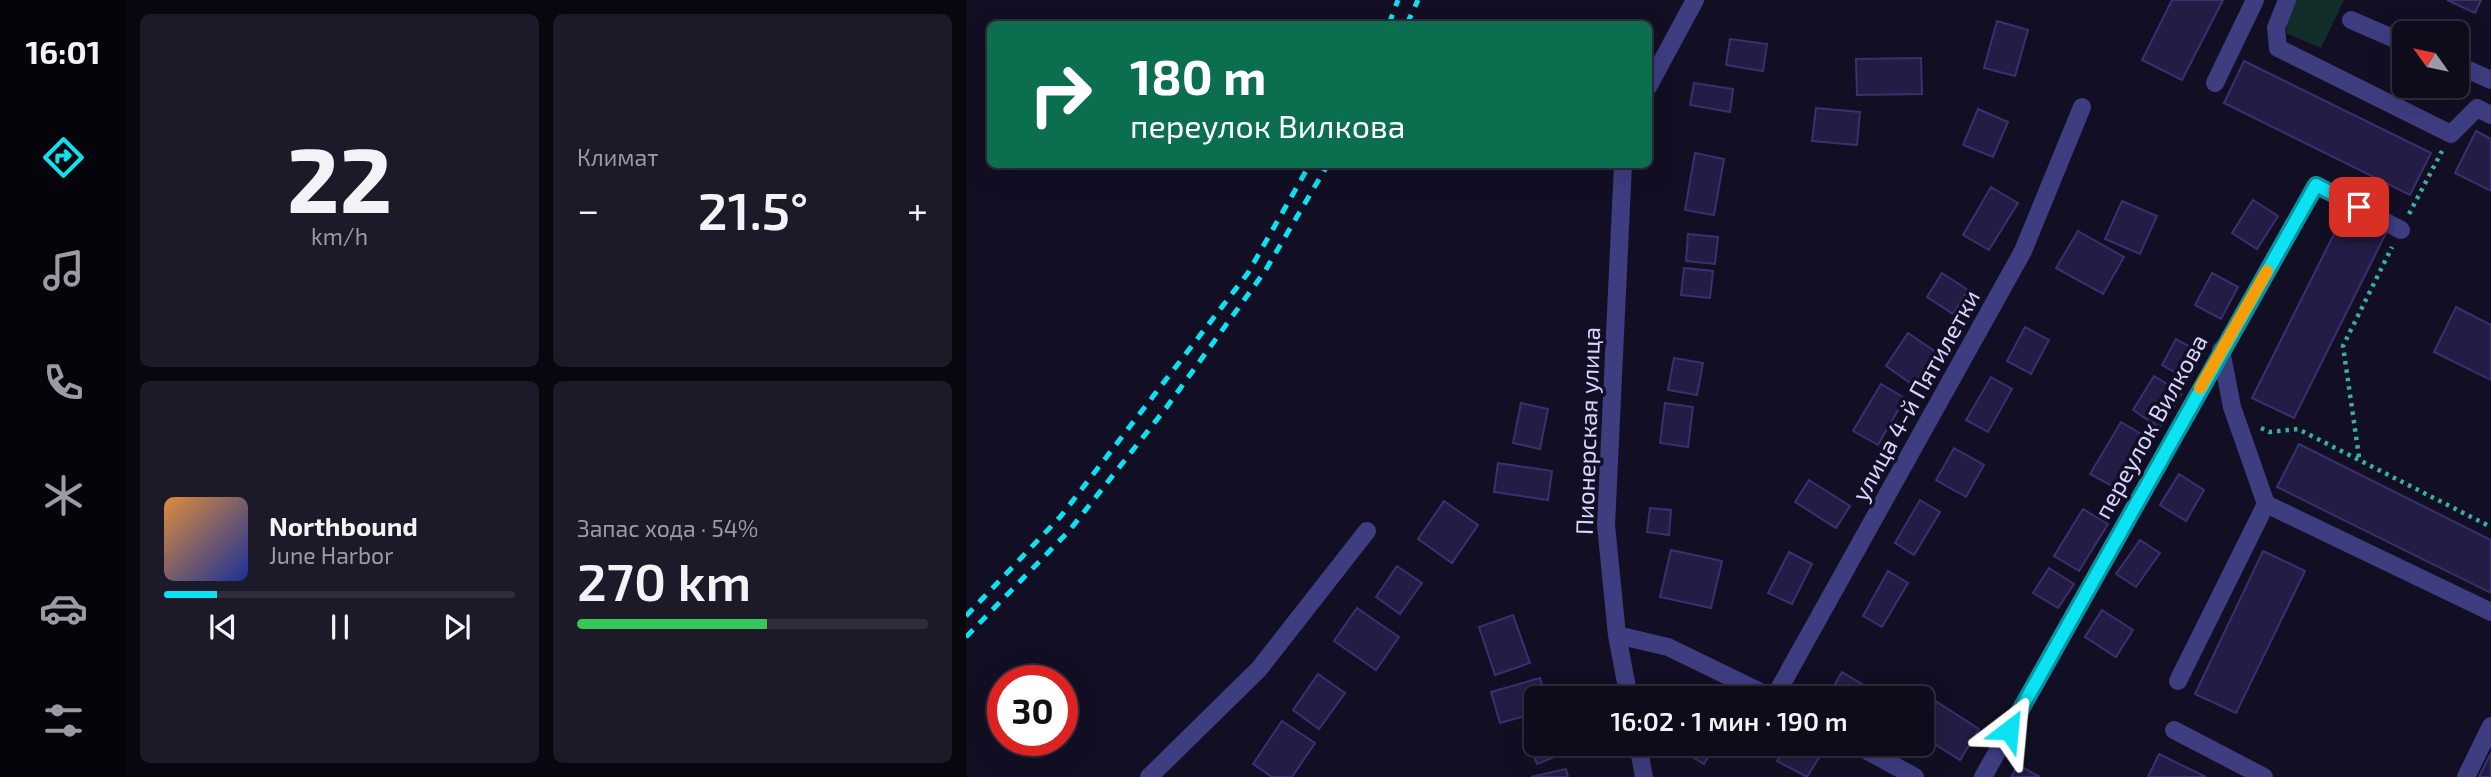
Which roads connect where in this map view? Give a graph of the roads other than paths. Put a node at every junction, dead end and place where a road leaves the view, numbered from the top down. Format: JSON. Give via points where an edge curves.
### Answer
{"nodes":[{"id":1,"x":1695,"y":0,"type":"edge"},
{"id":2,"x":2255,"y":0,"type":"edge"},
{"id":3,"x":2287,"y":0,"type":"edge"},
{"id":4,"x":2351,"y":20,"type":"dead end"},
{"id":5,"x":2392,"y":38,"type":"edge"},
{"id":6,"x":2469,"y":71,"type":"edge"},
{"id":7,"x":1652,"y":80,"type":"edge"},
{"id":8,"x":2491,"y":82,"type":"edge"},
{"id":9,"x":2216,"y":83,"type":"dead end"},
{"id":10,"x":2082,"y":107,"type":"dead end"},
{"id":11,"x":2484,"y":111,"type":"edge"},
{"id":12,"x":1623,"y":168,"type":"edge"},
{"id":13,"x":2401,"y":230,"type":"road end"},
{"id":14,"x":2221,"y":350,"type":"junction"},
{"id":15,"x":2266,"y":504,"type":"junction"},
{"id":16,"x":1367,"y":531,"type":"dead end"},
{"id":17,"x":2491,"y":612,"type":"edge"},
{"id":18,"x":1617,"y":635,"type":"junction"},
{"id":19,"x":2179,"y":681,"type":"dead end"},
{"id":20,"x":1627,"y":686,"type":"edge"},
{"id":21,"x":1748,"y":686,"type":"edge"},
{"id":22,"x":1780,"y":686,"type":"edge"},
{"id":23,"x":2491,"y":726,"type":"edge"},
{"id":24,"x":2174,"y":730,"type":"dead end"},
{"id":25,"x":1640,"y":756,"type":"edge"},
{"id":26,"x":1876,"y":756,"type":"edge"},
{"id":27,"x":1149,"y":777,"type":"edge"},
{"id":28,"x":1644,"y":777,"type":"edge"},
{"id":29,"x":1914,"y":777,"type":"edge"},
{"id":30,"x":1983,"y":777,"type":"edge"},
{"id":31,"x":2264,"y":777,"type":"edge"},
{"id":32,"x":2466,"y":777,"type":"edge"}],
"edges":[{"from":1,"to":7,"type":"street"},
{"from":2,"to":9,"type":"street"},
{"from":3,"to":11,"type":"street","via":[[2276,28],[2278,48],[2451,134]]},
{"from":4,"to":5,"type":"street"},
{"from":6,"to":8,"type":"street"},
{"from":8,"to":11,"type":"street"},
{"from":10,"to":22,"type":"street","name":"улица 4-й Пятилетки","via":[[2023,251]]},
{"from":12,"to":18,"type":"street","name":"Пионерская улица","via":[[1606,525]]},
{"from":13,"to":14,"type":"street","name":"переулок Вилкова","via":[[2316,185]]},
{"from":14,"to":15,"type":"street","via":[[2235,416]]},
{"from":14,"to":30,"type":"street","name":"переулок Вилкова"},
{"from":15,"to":17,"type":"street"},
{"from":15,"to":19,"type":"street"},
{"from":16,"to":27,"type":"street","via":[[1259,669]]},
{"from":18,"to":20,"type":"street","name":"Пионерская улица"},
{"from":18,"to":21,"type":"street","via":[[1668,647]]},
{"from":23,"to":32,"type":"street"},
{"from":24,"to":31,"type":"street"},
{"from":25,"to":28,"type":"street"},
{"from":26,"to":29,"type":"street"}]}
